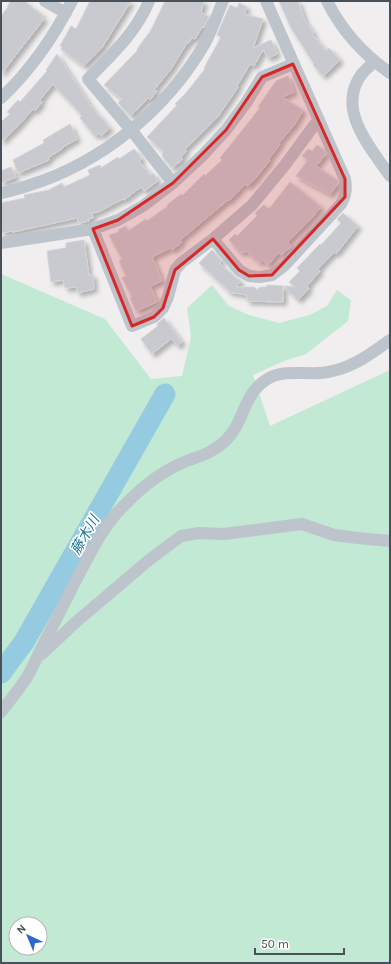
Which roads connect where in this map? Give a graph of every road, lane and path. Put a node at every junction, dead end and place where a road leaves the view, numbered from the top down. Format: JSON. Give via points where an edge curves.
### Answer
{"nodes":[{"id":1,"x":45,"y":1,"type":"edge"},
{"id":2,"x":72,"y":1,"type":"edge"},
{"id":3,"x":149,"y":1,"type":"edge"},
{"id":4,"x":223,"y":1,"type":"edge"},
{"id":5,"x":266,"y":1,"type":"edge"},
{"id":6,"x":327,"y":1,"type":"edge"},
{"id":7,"x":66,"y":13,"type":"junction"},
{"id":8,"x":374,"y":62,"type":"junction"},
{"id":9,"x":293,"y":64,"type":"junction"},
{"id":10,"x":390,"y":73,"type":"edge"},
{"id":11,"x":1,"y":98,"type":"edge"},
{"id":12,"x":318,"y":120,"type":"junction"},
{"id":13,"x":132,"y":131,"type":"junction"},
{"id":14,"x":390,"y":176,"type":"edge"},
{"id":15,"x":173,"y":183,"type":"junction"},
{"id":16,"x":1,"y":193,"type":"edge"},
{"id":17,"x":93,"y":229,"type":"junction"},
{"id":18,"x":213,"y":239,"type":"junction"},
{"id":19,"x":1,"y":243,"type":"edge"},
{"id":20,"x":390,"y":340,"type":"edge"},
{"id":21,"x":390,"y":541,"type":"edge"},
{"id":22,"x":34,"y":662,"type":"junction"},
{"id":23,"x":1,"y":712,"type":"edge"}],
"edges":[{"from":1,"to":7,"type":"street"},
{"from":2,"to":7,"type":"street"},
{"from":3,"to":13,"type":"street","via":[[125,41],[88,79]]},
{"from":4,"to":13,"type":"street","via":[[205,42],[175,87]]},
{"from":5,"to":9,"type":"street"},
{"from":6,"to":8,"type":"street","via":[[344,30]]},
{"from":7,"to":11,"type":"street","via":[[38,56]]},
{"from":8,"to":10,"type":"street"},
{"from":8,"to":14,"type":"street","via":[[361,76],[354,91],[352,110],[358,127]]},
{"from":9,"to":12,"type":"street"},
{"from":9,"to":15,"type":"street","via":[[262,77],[226,130]]},
{"from":12,"to":18,"type":"street","via":[[252,205]]},
{"from":12,"to":18,"type":"street","via":[[345,179],[347,187],[341,204],[284,266],[272,275],[249,276],[239,270]]},
{"from":13,"to":15,"type":"street"},
{"from":13,"to":16,"type":"street","via":[[98,154],[52,178]]},
{"from":15,"to":17,"type":"street","via":[[143,206],[118,220]]},
{"from":17,"to":18,"type":"street","via":[[132,326],[154,317],[163,308],[175,270]]},
{"from":17,"to":19,"type":"street"},
{"from":20,"to":22,"type":"street","via":[[365,359],[343,368],[321,373],[284,374],[270,378],[257,387],[235,429],[218,448],[165,471],[134,494],[95,543]]},
{"from":21,"to":22,"type":"street","via":[[334,534],[302,524],[224,534],[198,533],[181,536],[88,612]]},
{"from":22,"to":23,"type":"street","via":[[24,683]]}]}
